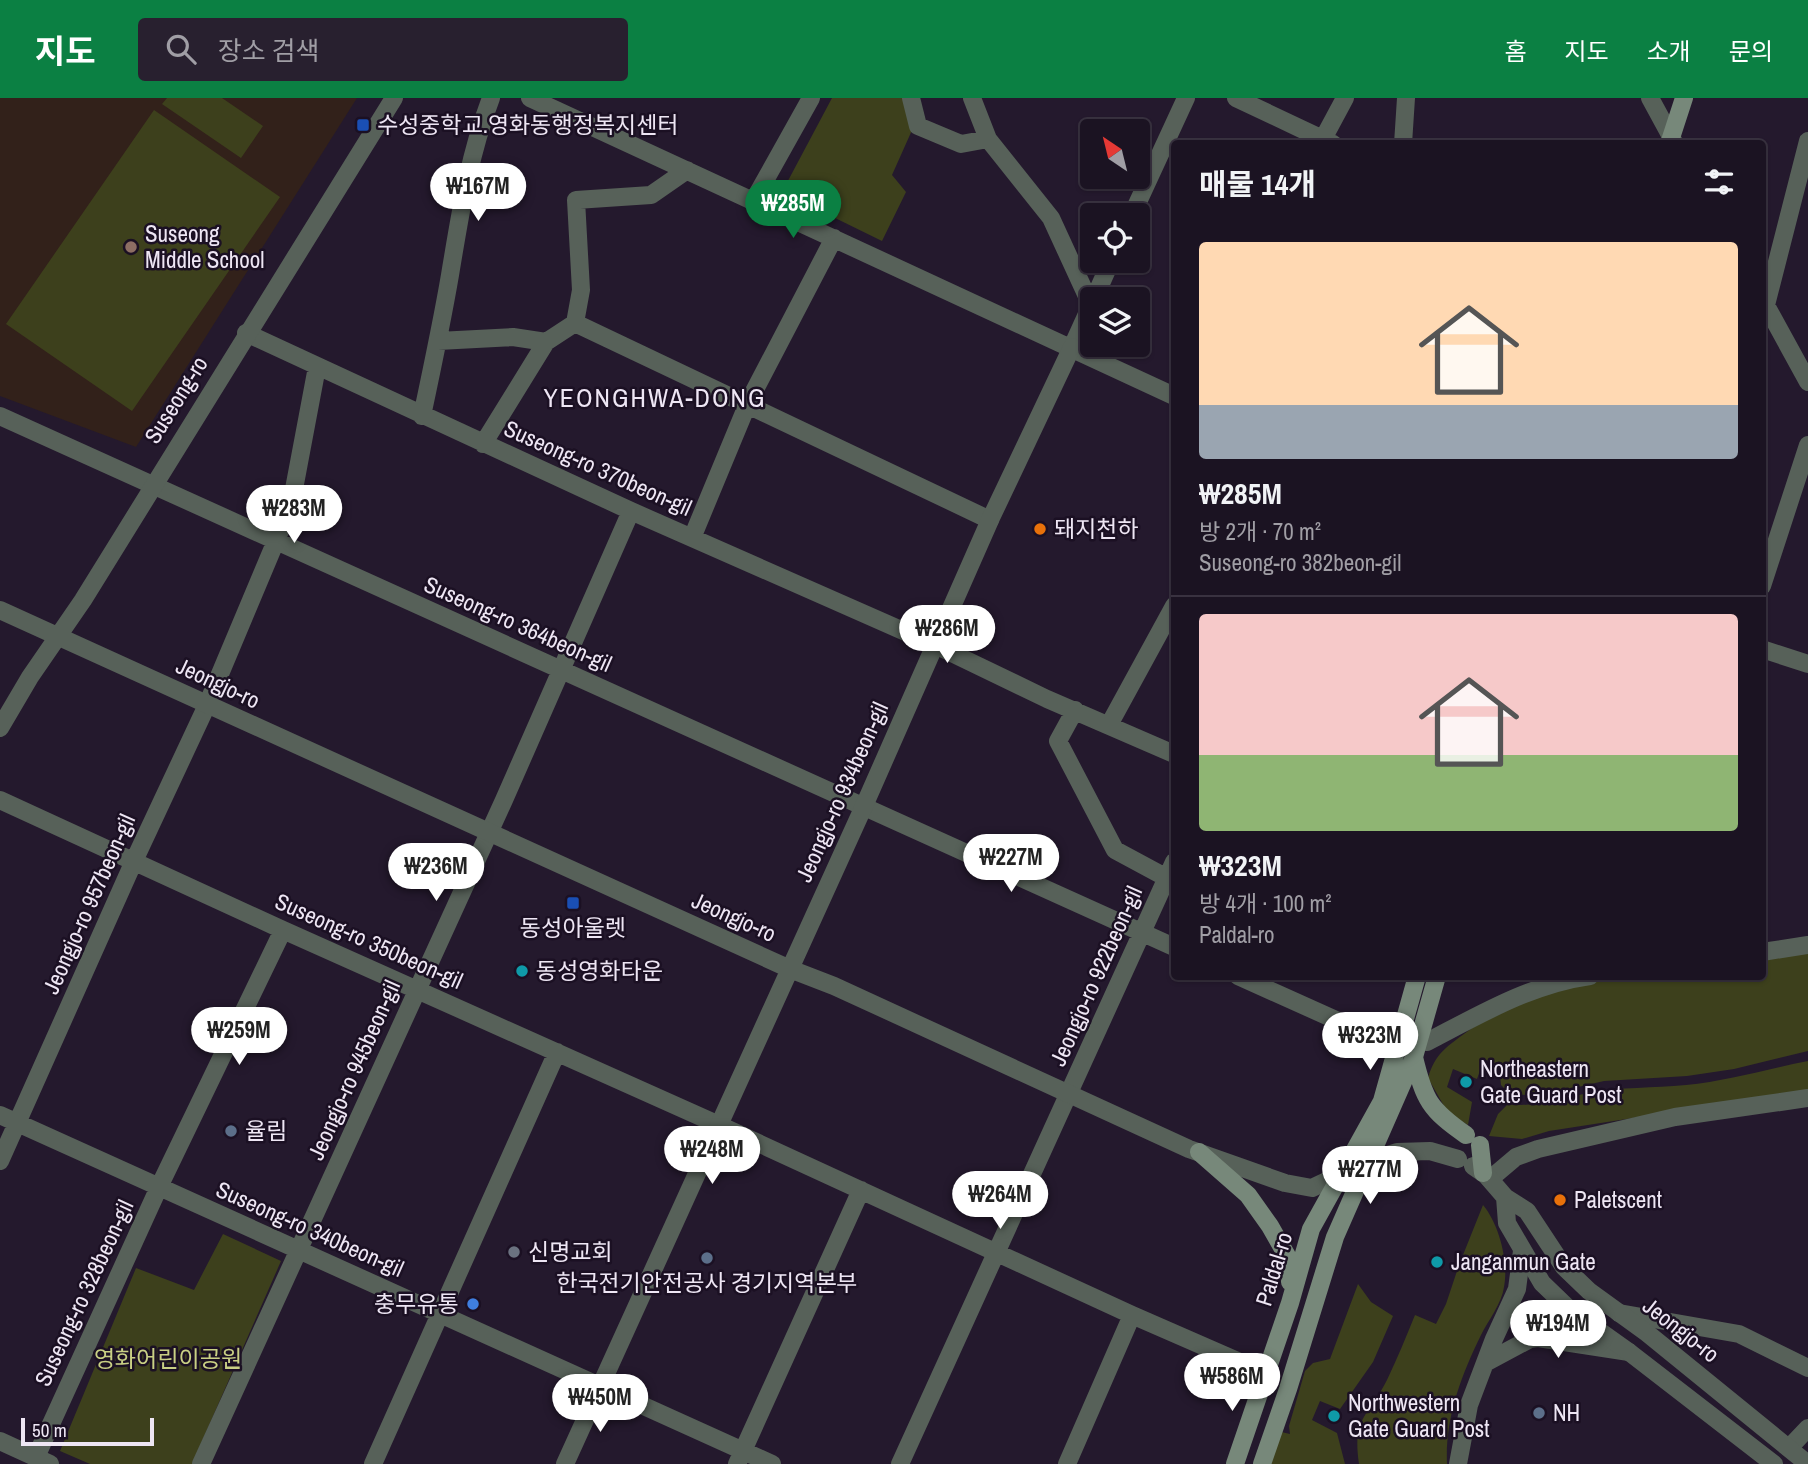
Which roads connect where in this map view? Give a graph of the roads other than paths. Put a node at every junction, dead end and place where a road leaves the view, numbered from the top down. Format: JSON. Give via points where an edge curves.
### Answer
{"nodes":[{"id":1,"x":394,"y":98,"type":"edge"},
{"id":2,"x":491,"y":98,"type":"edge"},
{"id":3,"x":530,"y":98,"type":"edge"},
{"id":4,"x":811,"y":98,"type":"edge"},
{"id":5,"x":911,"y":98,"type":"edge"},
{"id":6,"x":972,"y":98,"type":"edge"},
{"id":7,"x":1186,"y":98,"type":"edge"},
{"id":8,"x":1236,"y":98,"type":"edge"},
{"id":9,"x":1345,"y":98,"type":"edge"},
{"id":10,"x":1406,"y":98,"type":"edge"},
{"id":11,"x":1650,"y":98,"type":"edge"},
{"id":12,"x":1684,"y":98,"type":"edge"},
{"id":13,"x":988,"y":139,"type":"junction"},
{"id":14,"x":1326,"y":140,"type":"edge"},
{"id":15,"x":1328,"y":140,"type":"edge"},
{"id":16,"x":1403,"y":140,"type":"edge"},
{"id":17,"x":1671,"y":140,"type":"edge"},
{"id":18,"x":1672,"y":140,"type":"edge"},
{"id":19,"x":1808,"y":141,"type":"edge"},
{"id":20,"x":687,"y":170,"type":"junction"},
{"id":21,"x":754,"y":200,"type":"junction"},
{"id":22,"x":1138,"y":203,"type":"edge"},
{"id":23,"x":834,"y":238,"type":"junction"},
{"id":24,"x":1085,"y":287,"type":"edge"},
{"id":25,"x":1766,"y":295,"type":"edge"},
{"id":26,"x":1766,"y":306,"type":"edge"},
{"id":27,"x":575,"y":323,"type":"junction"},
{"id":28,"x":1080,"y":329,"type":"edge"},
{"id":29,"x":246,"y":333,"type":"junction"},
{"id":30,"x":438,"y":341,"type":"junction"},
{"id":31,"x":546,"y":342,"type":"junction"},
{"id":32,"x":1072,"y":347,"type":"junction"},
{"id":33,"x":317,"y":367,"type":"junction"},
{"id":34,"x":1808,"y":382,"type":"edge"},
{"id":35,"x":1171,"y":395,"type":"edge"},
{"id":36,"x":748,"y":403,"type":"junction"},
{"id":37,"x":0,"y":416,"type":"edge"},
{"id":38,"x":422,"y":416,"type":"junction"},
{"id":39,"x":483,"y":444,"type":"junction"},
{"id":40,"x":1808,"y":445,"type":"edge"},
{"id":41,"x":153,"y":485,"type":"junction"},
{"id":42,"x":631,"y":511,"type":"junction"},
{"id":43,"x":990,"y":520,"type":"junction"},
{"id":44,"x":692,"y":538,"type":"junction"},
{"id":45,"x":275,"y":540,"type":"junction"},
{"id":46,"x":1766,"y":574,"type":"edge"},
{"id":47,"x":0,"y":610,"type":"edge"},
{"id":48,"x":1171,"y":611,"type":"edge"},
{"id":49,"x":57,"y":637,"type":"junction"},
{"id":50,"x":935,"y":645,"type":"junction"},
{"id":51,"x":1766,"y":650,"type":"edge"},
{"id":52,"x":1808,"y":664,"type":"edge"},
{"id":53,"x":561,"y":670,"type":"junction"},
{"id":54,"x":207,"y":705,"type":"junction"},
{"id":55,"x":1074,"y":710,"type":"junction"},
{"id":56,"x":1109,"y":725,"type":"junction"},
{"id":57,"x":0,"y":728,"type":"edge"},
{"id":58,"x":1171,"y":753,"type":"edge"},
{"id":59,"x":0,"y":800,"type":"edge"},
{"id":60,"x":863,"y":806,"type":"junction"},
{"id":61,"x":489,"y":832,"type":"junction"},
{"id":62,"x":134,"y":861,"type":"junction"},
{"id":63,"x":1171,"y":870,"type":"edge"},
{"id":64,"x":283,"y":930,"type":"junction"},
{"id":65,"x":1141,"y":932,"type":"junction"},
{"id":66,"x":1808,"y":945,"type":"edge"},
{"id":67,"x":1171,"y":946,"type":"edge"},
{"id":68,"x":1766,"y":951,"type":"edge"},
{"id":69,"x":790,"y":969,"type":"junction"},
{"id":70,"x":1247,"y":980,"type":"edge"},
{"id":71,"x":1416,"y":980,"type":"edge"},
{"id":72,"x":1436,"y":980,"type":"edge"},
{"id":73,"x":1570,"y":980,"type":"edge"},
{"id":74,"x":418,"y":990,"type":"junction"},
{"id":75,"x":1396,"y":1047,"type":"junction"},
{"id":76,"x":1417,"y":1049,"type":"junction"},
{"id":77,"x":556,"y":1052,"type":"junction"},
{"id":78,"x":1069,"y":1094,"type":"junction"},
{"id":79,"x":1808,"y":1098,"type":"edge"},
{"id":80,"x":0,"y":1115,"type":"edge"},
{"id":81,"x":18,"y":1123,"type":"junction"},
{"id":82,"x":719,"y":1125,"type":"junction"},
{"id":83,"x":1199,"y":1152,"type":"junction"},
{"id":84,"x":1369,"y":1160,"type":"junction"},
{"id":85,"x":0,"y":1161,"type":"edge"},
{"id":86,"x":1476,"y":1169,"type":"junction"},
{"id":87,"x":1342,"y":1175,"type":"junction"},
{"id":88,"x":159,"y":1187,"type":"junction"},
{"id":89,"x":861,"y":1190,"type":"junction"},
{"id":90,"x":1505,"y":1197,"type":"junction"},
{"id":91,"x":299,"y":1251,"type":"junction"},
{"id":92,"x":998,"y":1251,"type":"junction"},
{"id":93,"x":1522,"y":1251,"type":"junction"},
{"id":94,"x":1290,"y":1303,"type":"junction"},
{"id":95,"x":1619,"y":1313,"type":"junction"},
{"id":96,"x":441,"y":1314,"type":"junction"},
{"id":97,"x":1132,"y":1315,"type":"junction"},
{"id":98,"x":1629,"y":1352,"type":"junction"},
{"id":99,"x":1486,"y":1363,"type":"junction"},
{"id":100,"x":1808,"y":1368,"type":"edge"},
{"id":101,"x":1265,"y":1373,"type":"junction"},
{"id":102,"x":600,"y":1387,"type":"junction"},
{"id":103,"x":1808,"y":1428,"type":"edge"},
{"id":104,"x":0,"y":1441,"type":"edge"},
{"id":105,"x":1789,"y":1448,"type":"junction"},
{"id":106,"x":740,"y":1458,"type":"edge"},
{"id":107,"x":43,"y":1461,"type":"edge"},
{"id":108,"x":201,"y":1464,"type":"edge"},
{"id":109,"x":373,"y":1464,"type":"edge"},
{"id":110,"x":565,"y":1464,"type":"edge"},
{"id":111,"x":772,"y":1464,"type":"edge"},
{"id":112,"x":900,"y":1464,"type":"edge"},
{"id":113,"x":1067,"y":1464,"type":"edge"},
{"id":114,"x":1235,"y":1464,"type":"edge"},
{"id":115,"x":1262,"y":1464,"type":"edge"},
{"id":116,"x":1459,"y":1464,"type":"edge"},
{"id":117,"x":1774,"y":1464,"type":"edge"},
{"id":118,"x":1808,"y":1464,"type":"edge"}],
"edges":[{"from":1,"to":29,"type":"street","name":"Suseong-ro"},
{"from":2,"to":30,"type":"street","via":[[464,191]]},
{"from":3,"to":20,"type":"street"},
{"from":4,"to":21,"type":"street"},
{"from":5,"to":13,"type":"street","via":[[918,127],[961,144]]},
{"from":6,"to":13,"type":"street"},
{"from":7,"to":22,"type":"street"},
{"from":8,"to":14,"type":"street"},
{"from":9,"to":15,"type":"street"},
{"from":10,"to":16,"type":"street"},
{"from":11,"to":17,"type":"street"},
{"from":12,"to":18,"type":"main road"},
{"from":13,"to":24,"type":"street","via":[[1051,218]]},
{"from":19,"to":25,"type":"street"},
{"from":20,"to":21,"type":"street"},
{"from":20,"to":27,"type":"street","via":[[651,195],[576,200],[582,290]]},
{"from":21,"to":23,"type":"street"},
{"from":23,"to":32,"type":"street"},
{"from":23,"to":36,"type":"street","name":"Suseong-ro 370beon-gil"},
{"from":26,"to":34,"type":"street"},
{"from":27,"to":31,"type":"street","name":"Suseong-ro 370beon-gil"},
{"from":27,"to":36,"type":"street"},
{"from":28,"to":32,"type":"street","name":"Jeongjo-ro 934beon-gil"},
{"from":29,"to":33,"type":"street","name":"Suseong-ro 370beon-gil"},
{"from":29,"to":41,"type":"street","name":"Suseong-ro"},
{"from":30,"to":31,"type":"street","via":[[513,337]]},
{"from":30,"to":38,"type":"street"},
{"from":31,"to":39,"type":"street","name":"Suseong-ro 370beon-gil"},
{"from":32,"to":35,"type":"street"},
{"from":32,"to":43,"type":"street","name":"Jeongjo-ro 934beon-gil"},
{"from":33,"to":38,"type":"street","name":"Suseong-ro 370beon-gil"},
{"from":33,"to":45,"type":"street","name":"Jeongjo-ro 957beon-gil","via":[[291,505]]},
{"from":36,"to":43,"type":"street"},
{"from":36,"to":44,"type":"street","name":"Suseong-ro 370beon-gil"},
{"from":37,"to":41,"type":"street","name":"Suseong-ro 364beon-gil"},
{"from":38,"to":39,"type":"street","name":"Suseong-ro 370beon-gil"},
{"from":39,"to":42,"type":"street","name":"Suseong-ro 370beon-gil"},
{"from":40,"to":46,"type":"street"},
{"from":41,"to":45,"type":"street","name":"Suseong-ro 364beon-gil"},
{"from":41,"to":49,"type":"street","name":"Suseong-ro"},
{"from":42,"to":44,"type":"street","name":"Suseong-ro 370beon-gil"},
{"from":42,"to":53,"type":"street","name":"Jeongjo-ro 945beon-gil"},
{"from":43,"to":50,"type":"street","name":"Jeongjo-ro 934beon-gil"},
{"from":44,"to":50,"type":"street","name":"Suseong-ro 370beon-gil"},
{"from":45,"to":53,"type":"street","name":"Suseong-ro 364beon-gil"},
{"from":45,"to":54,"type":"street","name":"Jeongjo-ro 957beon-gil"},
{"from":47,"to":49,"type":"street","name":"Jeongjo-ro"},
{"from":48,"to":56,"type":"street"},
{"from":49,"to":54,"type":"street","name":"Jeongjo-ro"},
{"from":49,"to":57,"type":"street","name":"Suseong-ro"},
{"from":50,"to":55,"type":"street","name":"Suseong-ro 370beon-gil"},
{"from":50,"to":60,"type":"street","name":"Jeongjo-ro 934beon-gil"},
{"from":51,"to":52,"type":"street"},
{"from":53,"to":60,"type":"street","name":"Suseong-ro 364beon-gil"},
{"from":53,"to":61,"type":"street","name":"Jeongjo-ro 945beon-gil"},
{"from":54,"to":61,"type":"street","name":"Jeongjo-ro"},
{"from":54,"to":62,"type":"street","name":"Jeongjo-ro 957beon-gil"},
{"from":55,"to":56,"type":"street","name":"Suseong-ro 370beon-gil"},
{"from":55,"to":63,"type":"street","name":"Jeongjo-ro 922beon-gil","via":[[1058,741],[1115,850]]},
{"from":56,"to":58,"type":"street","name":"Suseong-ro 370beon-gil"},
{"from":59,"to":62,"type":"street","name":"Suseong-ro 350beon-gil"},
{"from":60,"to":65,"type":"street","name":"Suseong-ro 364beon-gil"},
{"from":60,"to":69,"type":"street","name":"Jeongjo-ro 934beon-gil"},
{"from":61,"to":69,"type":"street","name":"Jeongjo-ro"},
{"from":61,"to":74,"type":"street","name":"Jeongjo-ro 945beon-gil"},
{"from":62,"to":64,"type":"street","name":"Suseong-ro 350beon-gil"},
{"from":62,"to":81,"type":"street","name":"Jeongjo-ro 957beon-gil"},
{"from":63,"to":65,"type":"street","name":"Jeongjo-ro 922beon-gil"},
{"from":64,"to":74,"type":"street","name":"Suseong-ro 350beon-gil"},
{"from":64,"to":88,"type":"street"},
{"from":65,"to":67,"type":"street","name":"Suseong-ro 364beon-gil"},
{"from":65,"to":78,"type":"street","name":"Jeongjo-ro 922beon-gil"},
{"from":66,"to":68,"type":"street"},
{"from":69,"to":78,"type":"street","name":"Jeongjo-ro"},
{"from":69,"to":82,"type":"street","name":"Jeongjo-ro 934beon-gil"},
{"from":70,"to":75,"type":"street"},
{"from":71,"to":75,"type":"main road","name":"Paldal-ro"},
{"from":72,"to":76,"type":"main road"},
{"from":73,"to":76,"type":"street","via":[[1516,997]]},
{"from":74,"to":77,"type":"street","name":"Suseong-ro 350beon-gil"},
{"from":74,"to":91,"type":"street","name":"Jeongjo-ro 945beon-gil"},
{"from":75,"to":87,"type":"main road","name":"Paldal-ro","via":[[1382,1101]]},
{"from":76,"to":84,"type":"main road"},
{"from":76,"to":86,"type":"main road","via":[[1423,1094],[1436,1113],[1473,1140]]},
{"from":77,"to":82,"type":"street","name":"Suseong-ro 350beon-gil"},
{"from":77,"to":96,"type":"street"},
{"from":78,"to":83,"type":"street","name":"Jeongjo-ro"},
{"from":78,"to":92,"type":"street","name":"Jeongjo-ro 922beon-gil"},
{"from":79,"to":86,"type":"street","via":[[1675,1117],[1538,1149]]},
{"from":80,"to":81,"type":"street","name":"Suseong-ro 340beon-gil"},
{"from":81,"to":85,"type":"street","name":"Jeongjo-ro 957beon-gil"},
{"from":81,"to":88,"type":"street","name":"Suseong-ro 340beon-gil"},
{"from":82,"to":89,"type":"street","name":"Suseong-ro 350beon-gil"},
{"from":82,"to":102,"type":"street","name":"Jeongjo-ro 934beon-gil"},
{"from":83,"to":87,"type":"street","name":"Jeongjo-ro","via":[[1311,1188]]},
{"from":83,"to":94,"type":"main road","via":[[1248,1195],[1270,1226],[1291,1264]]},
{"from":84,"to":86,"type":"street","name":"Jeongjo-ro","via":[[1397,1152],[1430,1151]]},
{"from":84,"to":87,"type":"street","name":"Jeongjo-ro"},
{"from":84,"to":115,"type":"main road","via":[[1335,1237]]},
{"from":86,"to":90,"type":"street","name":"Jeongjo-ro"},
{"from":87,"to":94,"type":"main road","name":"Paldal-ro","via":[[1311,1229]]},
{"from":88,"to":91,"type":"street","name":"Suseong-ro 340beon-gil"},
{"from":88,"to":107,"type":"street","name":"Suseong-ro 328beon-gil"},
{"from":89,"to":92,"type":"street","name":"Suseong-ro 350beon-gil"},
{"from":89,"to":106,"type":"street"},
{"from":90,"to":93,"type":"street","name":"Jeongjo-ro","via":[[1507,1223]]},
{"from":90,"to":95,"type":"street","name":"Jeongjo-ro","via":[[1527,1211],[1564,1268]]},
{"from":91,"to":96,"type":"street","name":"Suseong-ro 340beon-gil"},
{"from":91,"to":108,"type":"street","name":"Jeongjo-ro 945beon-gil"},
{"from":92,"to":97,"type":"street","name":"Suseong-ro 350beon-gil"},
{"from":92,"to":112,"type":"street","name":"Jeongjo-ro 922beon-gil"},
{"from":93,"to":98,"type":"street","name":"Jeongjo-ro","via":[[1542,1283],[1570,1310]]},
{"from":93,"to":99,"type":"street","via":[[1517,1289]]},
{"from":94,"to":101,"type":"main road","name":"Paldal-ro"},
{"from":95,"to":100,"type":"street","via":[[1739,1335]]},
{"from":95,"to":105,"type":"street","name":"Jeongjo-ro"},
{"from":96,"to":102,"type":"street","name":"Suseong-ro 340beon-gil"},
{"from":96,"to":109,"type":"street"},
{"from":97,"to":101,"type":"street","name":"Suseong-ro 350beon-gil"},
{"from":97,"to":113,"type":"street"},
{"from":98,"to":99,"type":"street","via":[[1538,1338]]},
{"from":98,"to":117,"type":"street","name":"Jeongjo-ro"},
{"from":99,"to":116,"type":"street","via":[[1469,1405]]},
{"from":101,"to":114,"type":"main road","name":"Paldal-ro"},
{"from":102,"to":106,"type":"street","name":"Suseong-ro 340beon-gil"},
{"from":102,"to":110,"type":"street","name":"Jeongjo-ro 934beon-gil"},
{"from":103,"to":105,"type":"street"},
{"from":104,"to":107,"type":"street","name":"Suseong-ro 328beon-gil"},
{"from":105,"to":118,"type":"street","name":"Jeongjo-ro"},
{"from":106,"to":111,"type":"street","name":"Suseong-ro 340beon-gil"}]}
